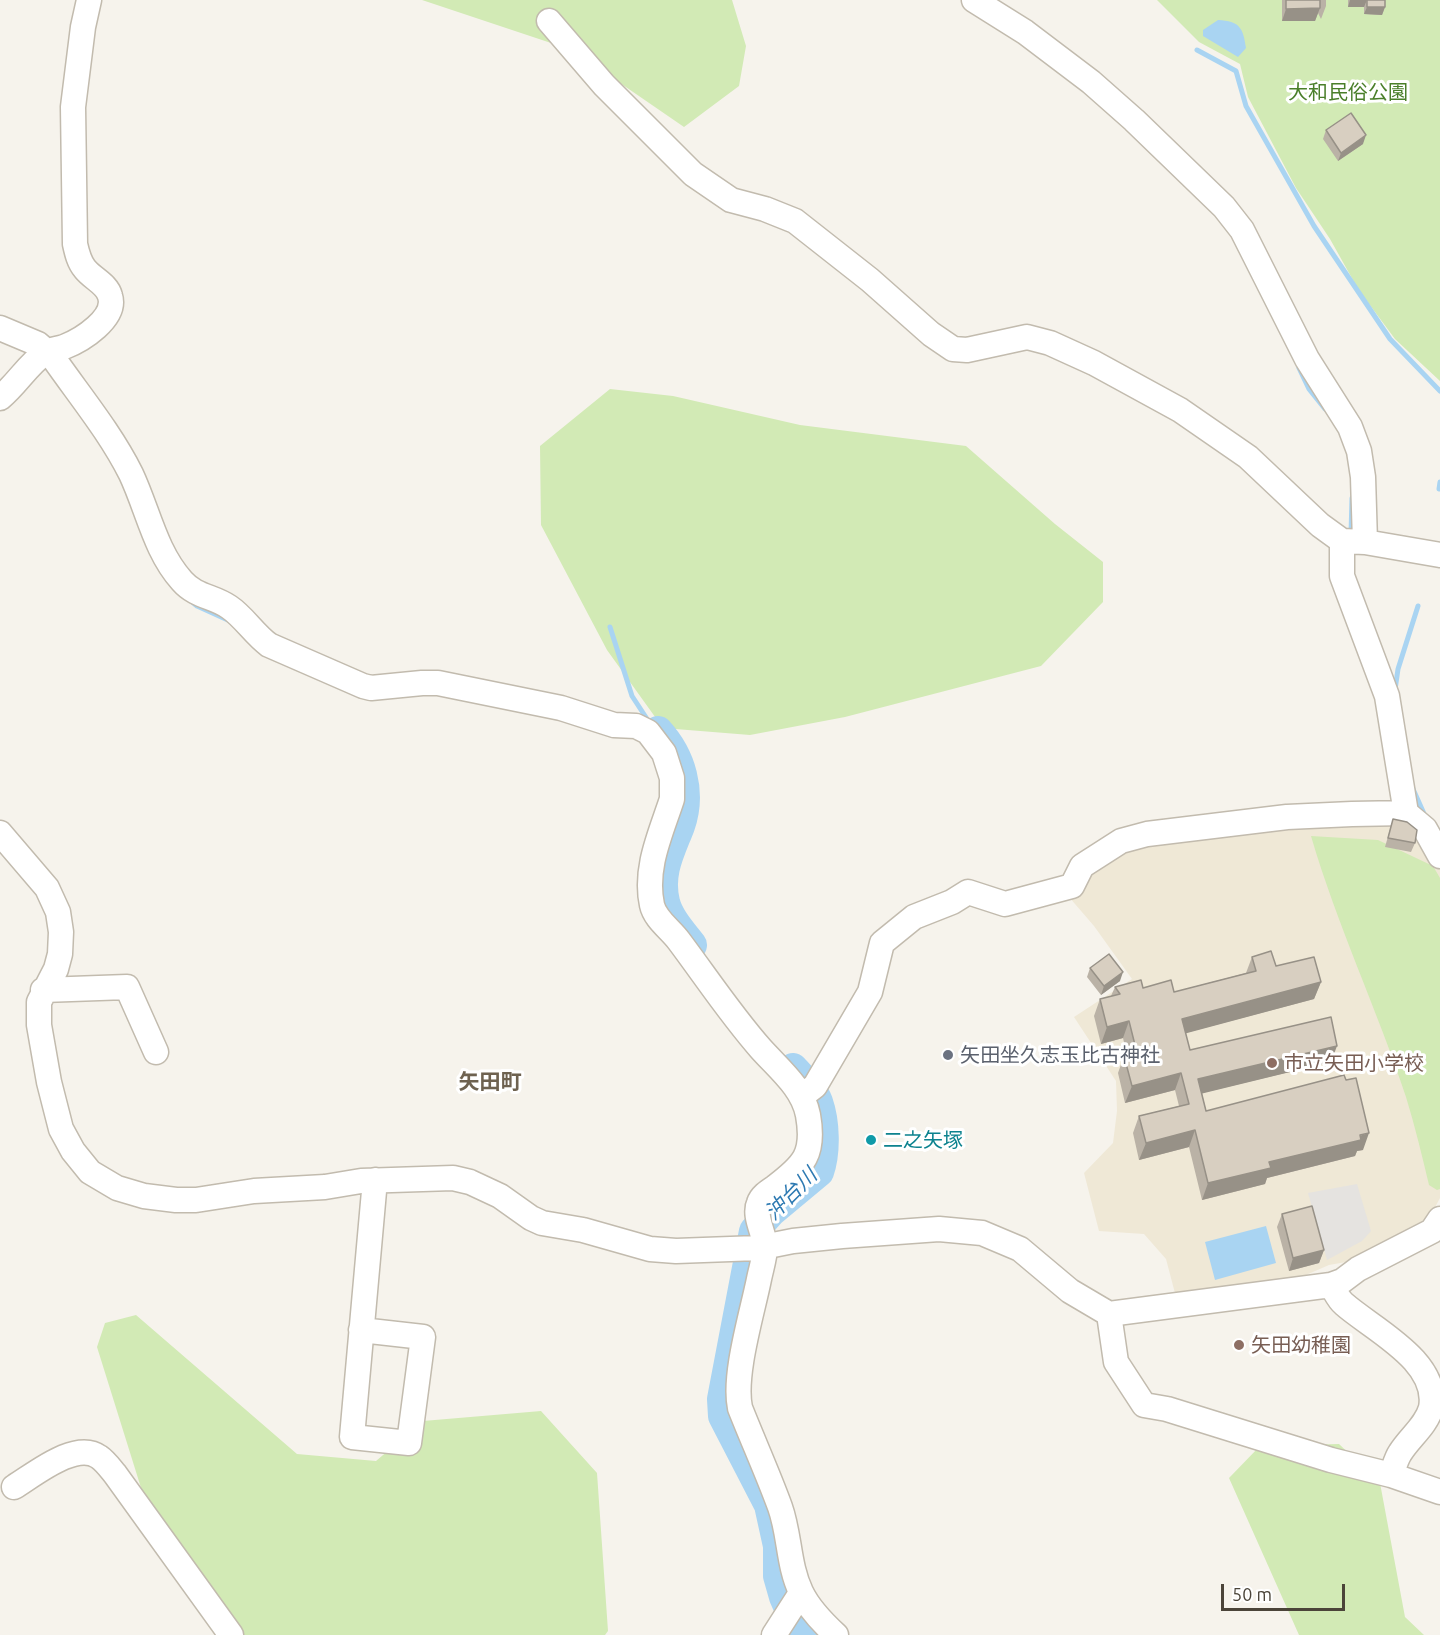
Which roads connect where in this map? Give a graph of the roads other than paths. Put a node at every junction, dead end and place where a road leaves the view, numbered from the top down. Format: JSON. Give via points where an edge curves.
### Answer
{"nodes":[{"id":1,"x":89,"y":0,"type":"edge"},
{"id":2,"x":974,"y":0,"type":"edge"},
{"id":3,"x":549,"y":21,"type":"dead end"},
{"id":4,"x":0,"y":328,"type":"edge"},
{"id":5,"x":48,"y":351,"type":"junction"},
{"id":6,"x":0,"y":398,"type":"edge"},
{"id":7,"x":1353,"y":541,"type":"junction"},
{"id":8,"x":1440,"y":555,"type":"edge"},
{"id":9,"x":1406,"y":813,"type":"junction"},
{"id":10,"x":0,"y":833,"type":"edge"},
{"id":11,"x":1440,"y":856,"type":"edge"},
{"id":12,"x":43,"y":990,"type":"junction"},
{"id":13,"x":156,"y":1052,"type":"dead end"},
{"id":14,"x":808,"y":1091,"type":"junction"},
{"id":15,"x":375,"y":1180,"type":"junction"},
{"id":16,"x":1440,"y":1219,"type":"edge"},
{"id":17,"x":758,"y":1238,"type":"junction"},
{"id":18,"x":1331,"y":1285,"type":"junction"},
{"id":19,"x":1109,"y":1314,"type":"junction"},
{"id":20,"x":361,"y":1330,"type":"junction"},
{"id":21,"x":1392,"y":1475,"type":"junction"},
{"id":22,"x":14,"y":1487,"type":"dead end"},
{"id":23,"x":1440,"y":1492,"type":"edge"},
{"id":24,"x":801,"y":1593,"type":"junction"},
{"id":25,"x":778,"y":1628,"type":"edge"},
{"id":26,"x":231,"y":1635,"type":"edge"},
{"id":27,"x":836,"y":1635,"type":"edge"}],
"edges":[{"from":1,"to":5,"type":"street","via":[[73,107],[75,244],[85,269],[109,290],[111,310],[78,340]]},
{"from":2,"to":7,"type":"street","via":[[1025,32],[1091,82],[1224,207],[1242,230],[1307,358],[1350,427],[1359,451],[1363,477]]},
{"from":3,"to":7,"type":"street","via":[[604,85],[693,174],[731,200],[795,221],[953,349],[967,350],[1027,338],[1050,343],[1094,363],[1180,410],[1248,457],[1320,525]]},
{"from":4,"to":5,"type":"street"},
{"from":5,"to":6,"type":"street"},
{"from":5,"to":14,"type":"street","via":[[117,448],[164,557],[182,582],[237,613],[269,645],[371,688],[438,683],[561,708],[606,724],[636,726],[648,732],[664,753],[673,790],[652,859],[654,910],[744,1030]]},
{"from":7,"to":8,"type":"street"},
{"from":7,"to":9,"type":"street","via":[[1342,576],[1387,696]]},
{"from":9,"to":11,"type":"street","via":[[1425,829]]},
{"from":9,"to":14,"type":"street","via":[[1287,818],[1147,834],[1121,841],[1082,866],[1072,886],[1005,904],[968,892],[914,917],[882,943],[870,992]]},
{"from":10,"to":12,"type":"street","via":[[47,888],[58,912],[60,954]]},
{"from":12,"to":13,"type":"street","via":[[127,987]]},
{"from":12,"to":15,"type":"street","via":[[39,1026],[61,1129],[90,1172],[117,1188],[144,1196],[196,1200]]},
{"from":14,"to":17,"type":"street","via":[[807,1153],[794,1173],[758,1203]]},
{"from":15,"to":17,"type":"street","via":[[453,1178],[470,1182],[542,1223],[650,1249],[676,1251]]},
{"from":15,"to":20,"type":"street"},
{"from":16,"to":18,"type":"street","via":[[1432,1231]]},
{"from":17,"to":19,"type":"street","via":[[793,1241],[939,1229],[982,1233],[1020,1249],[1070,1291]]},
{"from":17,"to":24,"type":"street","via":[[738,1399],[780,1506]]},
{"from":18,"to":19,"type":"street"},
{"from":18,"to":21,"type":"street","via":[[1342,1302],[1418,1361],[1430,1381],[1434,1397],[1429,1415],[1398,1455]]},
{"from":19,"to":21,"type":"street","via":[[1116,1362],[1144,1405]]},
{"from":20,"to":20,"type":"street","via":[[352,1437],[409,1443],[423,1337]]},
{"from":21,"to":23,"type":"street"},
{"from":22,"to":26,"type":"street","via":[[70,1453],[98,1456]]},
{"from":24,"to":25,"type":"street"},
{"from":24,"to":27,"type":"street"}]}
